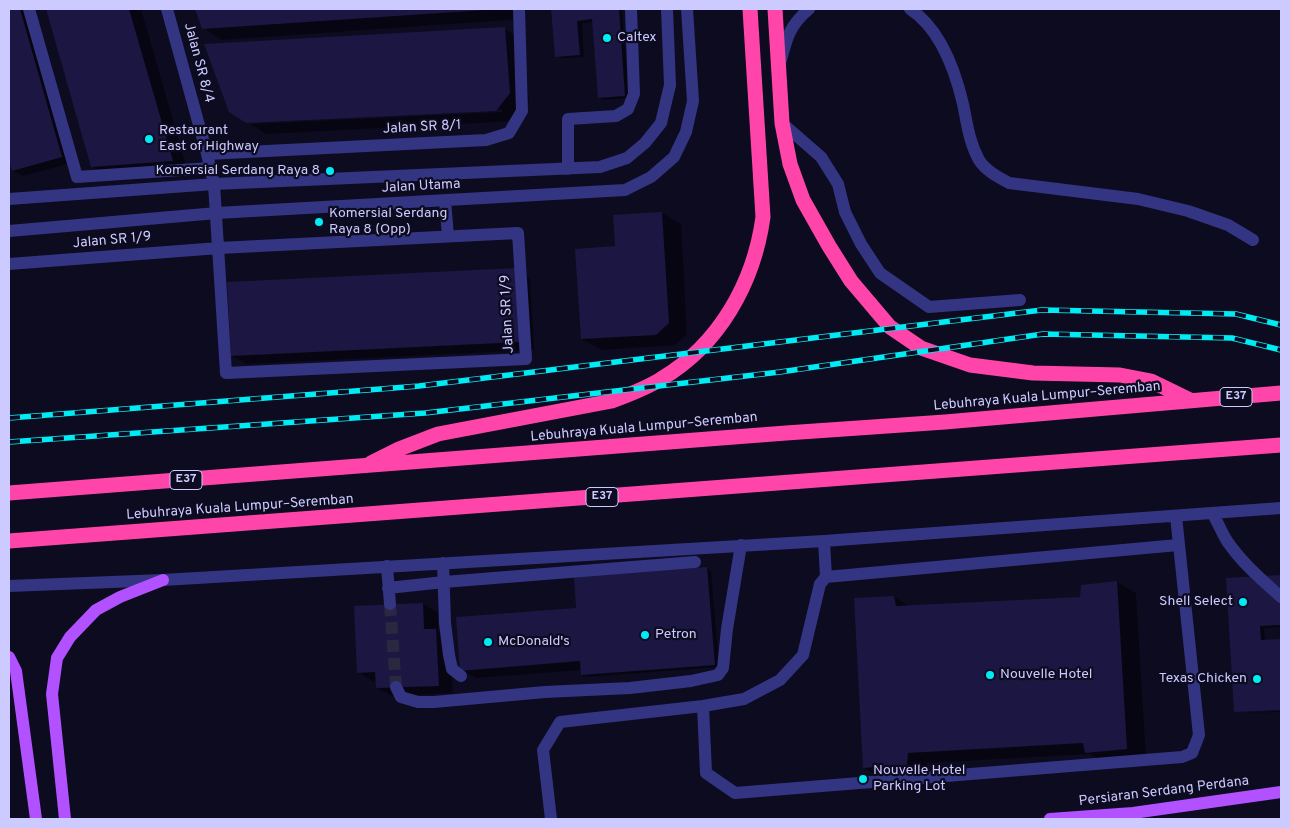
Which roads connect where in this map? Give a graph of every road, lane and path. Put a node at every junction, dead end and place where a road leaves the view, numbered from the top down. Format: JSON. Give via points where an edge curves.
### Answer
{"nodes":[{"id":1,"x":28,"y":9,"type":"edge"},
{"id":2,"x":167,"y":9,"type":"edge"},
{"id":3,"x":519,"y":9,"type":"edge"},
{"id":4,"x":631,"y":9,"type":"edge"},
{"id":5,"x":667,"y":9,"type":"edge"},
{"id":6,"x":687,"y":9,"type":"edge"},
{"id":7,"x":750,"y":9,"type":"edge"},
{"id":8,"x":775,"y":9,"type":"edge"},
{"id":9,"x":809,"y":9,"type":"edge"},
{"id":10,"x":910,"y":9,"type":"edge"},
{"id":11,"x":779,"y":67,"type":"junction"},
{"id":12,"x":782,"y":123,"type":"junction"},
{"id":13,"x":207,"y":154,"type":"junction"},
{"id":14,"x":210,"y":168,"type":"junction"},
{"id":15,"x":568,"y":169,"type":"junction"},
{"id":16,"x":214,"y":184,"type":"junction"},
{"id":17,"x":9,"y":199,"type":"edge"},
{"id":18,"x":445,"y":200,"type":"junction"},
{"id":19,"x":217,"y":213,"type":"junction"},
{"id":20,"x":9,"y":231,"type":"edge"},
{"id":21,"x":448,"y":236,"type":"junction"},
{"id":22,"x":1253,"y":240,"type":"dead end"},
{"id":23,"x":219,"y":248,"type":"junction"},
{"id":24,"x":9,"y":264,"type":"edge"},
{"id":25,"x":1020,"y":300,"type":"dead end"},
{"id":26,"x":1281,"y":393,"type":"edge"},
{"id":27,"x":1191,"y":400,"type":"junction"},
{"id":28,"x":1281,"y":445,"type":"edge"},
{"id":29,"x":362,"y":467,"type":"junction"},
{"id":30,"x":9,"y":494,"type":"edge"},
{"id":31,"x":1281,"y":508,"type":"edge"},
{"id":32,"x":1213,"y":514,"type":"junction"},
{"id":33,"x":1176,"y":516,"type":"junction"},
{"id":34,"x":824,"y":540,"type":"junction"},
{"id":35,"x":9,"y":541,"type":"edge"},
{"id":36,"x":1178,"y":544,"type":"junction"},
{"id":37,"x":741,"y":545,"type":"junction"},
{"id":38,"x":696,"y":562,"type":"dead end"},
{"id":39,"x":443,"y":563,"type":"junction"},
{"id":40,"x":387,"y":566,"type":"junction"},
{"id":41,"x":826,"y":577,"type":"junction"},
{"id":42,"x":163,"y":580,"type":"junction"},
{"id":43,"x":444,"y":582,"type":"junction"},
{"id":44,"x":9,"y":586,"type":"edge"},
{"id":45,"x":388,"y":588,"type":"junction"},
{"id":46,"x":1281,"y":597,"type":"edge"},
{"id":47,"x":390,"y":604,"type":"tunnel mouth"},
{"id":48,"x":9,"y":657,"type":"edge"},
{"id":49,"x":460,"y":676,"type":"dead end"},
{"id":50,"x":396,"y":687,"type":"dead end"},
{"id":51,"x":703,"y":706,"type":"junction"},
{"id":52,"x":1281,"y":792,"type":"edge"},
{"id":53,"x":36,"y":819,"type":"edge"},
{"id":54,"x":65,"y":819,"type":"edge"},
{"id":55,"x":551,"y":819,"type":"edge"},
{"id":56,"x":1050,"y":819,"type":"edge"}],
"edges":[{"from":1,"to":14,"type":"street","via":[[77,177]]},
{"from":2,"to":13,"type":"street","name":"Jalan SR 8/4"},
{"from":3,"to":13,"type":"street","name":"Jalan SR 8/1","via":[[522,111],[509,133],[486,140]]},
{"from":4,"to":15,"type":"street","via":[[634,94],[628,108],[616,116],[568,119]]},
{"from":5,"to":15,"type":"street","name":"Jalan Utama","via":[[670,85],[661,123],[627,158],[600,167]]},
{"from":6,"to":18,"type":"street","name":"Jalan Utama","via":[[693,101],[686,132],[674,157],[651,177],[625,190]]},
{"from":7,"to":29,"type":"highway","via":[[763,217],[755,259],[746,284],[736,304],[711,336],[661,380],[612,401],[438,434]]},
{"from":8,"to":11,"type":"highway"},
{"from":9,"to":11,"type":"street","via":[[787,36]]},
{"from":10,"to":22,"type":"street","via":[[934,32],[949,60],[969,139],[980,161],[992,173],[1009,183],[1138,199],[1188,211],[1228,224]]},
{"from":11,"to":12,"type":"highway"},
{"from":12,"to":25,"type":"street","via":[[821,157],[838,184],[845,212],[857,236],[880,273],[929,306]]},
{"from":12,"to":27,"type":"highway","via":[[790,164],[803,200],[829,246],[851,281],[890,327],[921,348],[970,365],[1033,373],[1120,375],[1151,381]]},
{"from":13,"to":14,"type":"street","name":"Jalan SR 8/4"},
{"from":14,"to":16,"type":"street","name":"Jalan SR 8/4"},
{"from":15,"to":16,"type":"street","name":"Jalan Utama"},
{"from":16,"to":17,"type":"street","name":"Jalan Utama"},
{"from":16,"to":19,"type":"street","name":"Jalan SR 8/4"},
{"from":18,"to":19,"type":"street","name":"Jalan Utama"},
{"from":18,"to":21,"type":"street"},
{"from":19,"to":20,"type":"street","name":"Jalan Utama"},
{"from":19,"to":23,"type":"street","name":"Jalan SR 1/9"},
{"from":21,"to":23,"type":"street","name":"Jalan SR 1/9"},
{"from":21,"to":23,"type":"street","name":"Jalan SR 1/9","via":[[518,233],[526,359],[226,373]]},
{"from":23,"to":24,"type":"street","name":"Jalan SR 1/9"},
{"from":26,"to":27,"type":"highway","name":"Lebuhraya Kuala Lumpur–Seremban","number":"E37"},
{"from":27,"to":29,"type":"highway","name":"Lebuhraya Kuala Lumpur–Seremban","number":"E37"},
{"from":28,"to":35,"type":"highway","name":"Lebuhraya Kuala Lumpur–Seremban","number":"E37"},
{"from":29,"to":30,"type":"highway","name":"Lebuhraya Kuala Lumpur–Seremban","number":"E37"},
{"from":31,"to":32,"type":"street"},
{"from":32,"to":33,"type":"street"},
{"from":32,"to":46,"type":"street","via":[[1226,540],[1260,579]]},
{"from":33,"to":34,"type":"street"},
{"from":33,"to":36,"type":"street"},
{"from":34,"to":37,"type":"street"},
{"from":34,"to":41,"type":"street"},
{"from":36,"to":41,"type":"street"},
{"from":36,"to":51,"type":"street","via":[[1200,735],[1192,753],[1182,757],[735,793],[706,773]]},
{"from":37,"to":39,"type":"street"},
{"from":37,"to":50,"type":"street","via":[[723,668],[718,675],[691,682],[630,688],[426,702],[401,697]]},
{"from":38,"to":43,"type":"street"},
{"from":39,"to":40,"type":"street"},
{"from":39,"to":43,"type":"street"},
{"from":40,"to":42,"type":"street"},
{"from":40,"to":45,"type":"street"},
{"from":41,"to":51,"type":"street","via":[[820,584],[804,655],[792,668],[780,680],[744,699]]},
{"from":42,"to":44,"type":"street"},
{"from":42,"to":54,"type":"main road","via":[[96,610],[70,637],[57,658],[52,694]]},
{"from":43,"to":45,"type":"street"},
{"from":43,"to":49,"type":"street","via":[[449,655],[452,669]]},
{"from":45,"to":47,"type":"street"},
{"from":48,"to":53,"type":"main road","via":[[16,670]]},
{"from":51,"to":55,"type":"street","via":[[560,722],[543,750]]},
{"from":52,"to":56,"type":"main road","name":"Persiaran Serdang Perdana","via":[[1133,813]]}]}
